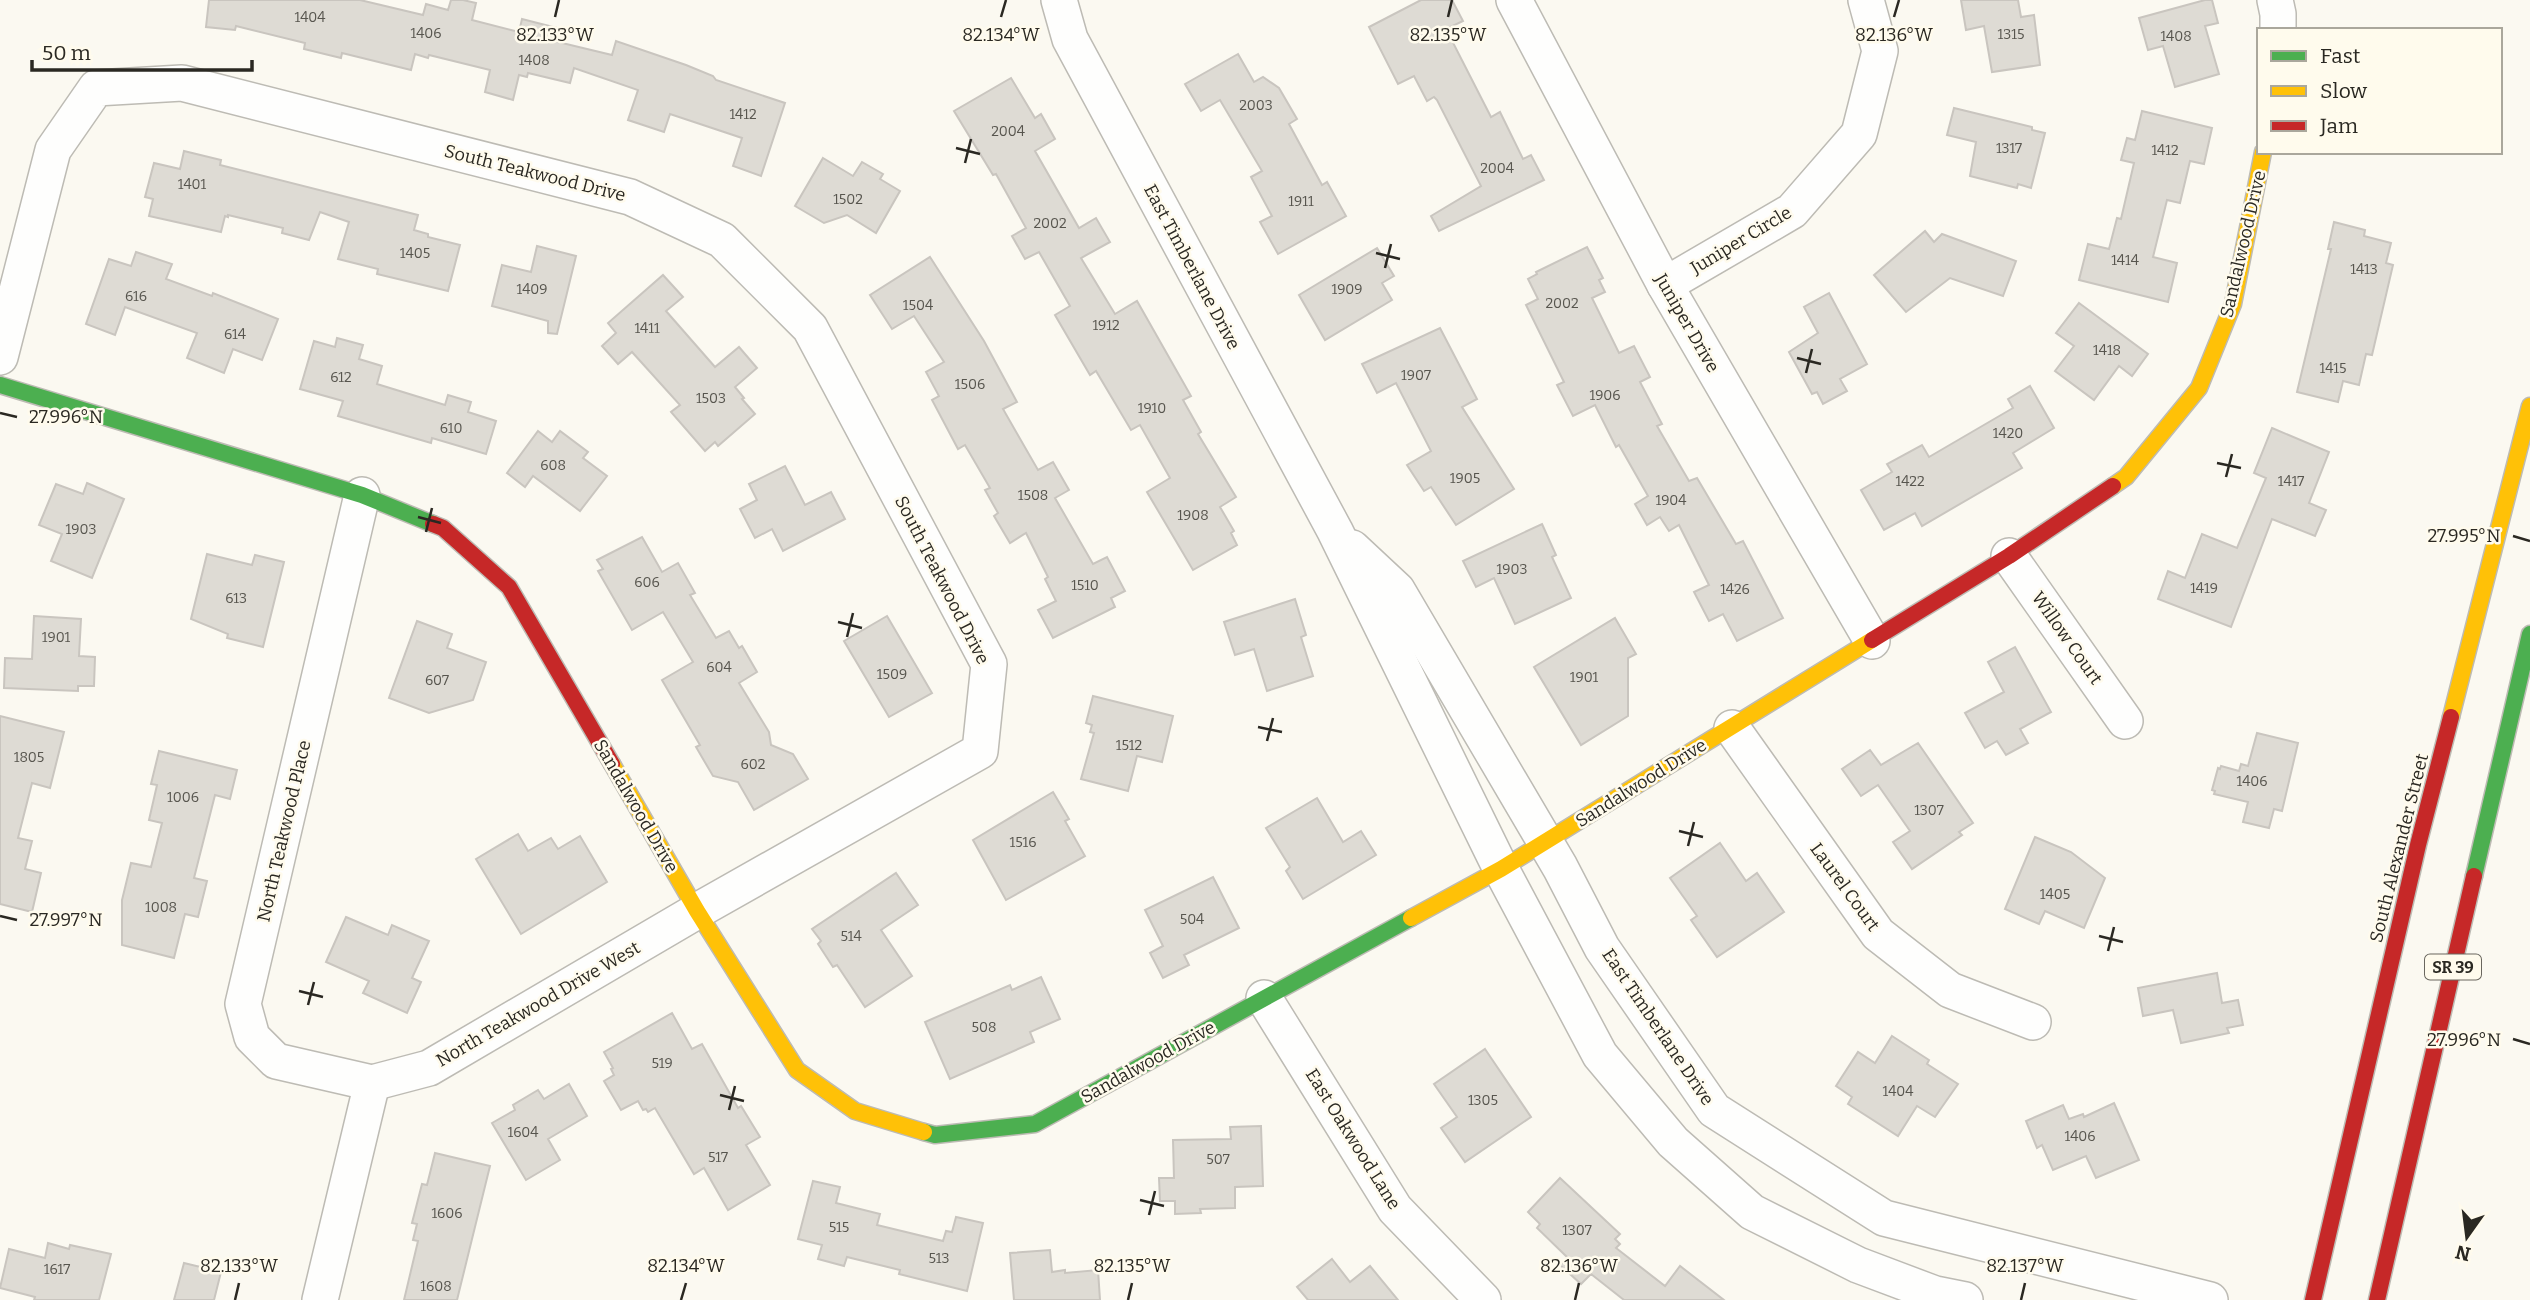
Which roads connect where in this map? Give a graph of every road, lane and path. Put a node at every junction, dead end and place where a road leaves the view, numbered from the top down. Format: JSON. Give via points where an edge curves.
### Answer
{"nodes":[{"id":1,"x":1059,"y":0,"type":"edge"},
{"id":2,"x":1514,"y":0,"type":"edge"},
{"id":3,"x":1866,"y":0,"type":"edge"},
{"id":4,"x":2275,"y":0,"type":"edge"},
{"id":5,"x":2278,"y":28,"type":"edge"},
{"id":6,"x":2263,"y":154,"type":"edge"},
{"id":7,"x":1665,"y":285,"type":"junction"},
{"id":8,"x":0,"y":357,"type":"edge"},
{"id":9,"x":0,"y":384,"type":"edge"},
{"id":10,"x":2530,"y":406,"type":"edge"},
{"id":11,"x":362,"y":495,"type":"junction"},
{"id":12,"x":1335,"y":531,"type":"junction"},
{"id":13,"x":2009,"y":556,"type":"junction"},
{"id":14,"x":2530,"y":634,"type":"edge"},
{"id":15,"x":1872,"y":640,"type":"junction"},
{"id":16,"x":2124,"y":721,"type":"dead end"},
{"id":17,"x":1732,"y":728,"type":"junction"},
{"id":18,"x":1545,"y":842,"type":"junction"},
{"id":19,"x":1501,"y":869,"type":"junction"},
{"id":20,"x":697,"y":911,"type":"junction"},
{"id":21,"x":1264,"y":998,"type":"junction"},
{"id":22,"x":2033,"y":1022,"type":"dead end"},
{"id":23,"x":372,"y":1083,"type":"junction"},
{"id":24,"x":320,"y":1300,"type":"edge"},
{"id":25,"x":1483,"y":1300,"type":"edge"},
{"id":26,"x":1965,"y":1300,"type":"edge"},
{"id":27,"x":2210,"y":1300,"type":"edge"},
{"id":28,"x":2313,"y":1300,"type":"edge"},
{"id":29,"x":2377,"y":1300,"type":"edge"}],
"edges":[{"from":1,"to":12,"type":"street","name":"East Timberlane Drive","via":[[1070,39]]},
{"from":2,"to":7,"type":"street","name":"Juniper Drive"},
{"from":3,"to":7,"type":"street","name":"Juniper Circle","via":[[1880,51],[1859,134],[1791,212]]},
{"from":4,"to":5,"type":"street"},
{"from":6,"to":13,"type":"street","name":"Sandalwood Drive","via":[[2233,304],[2199,388],[2126,477]]},
{"from":7,"to":15,"type":"street","name":"Juniper Drive"},
{"from":8,"to":20,"type":"street","name":"South Teakwood Drive","via":[[53,150],[96,88],[182,83],[630,197],[722,240],[810,328],[989,664],[980,751]]},
{"from":9,"to":11,"type":"street","name":"Sandalwood Drive"},
{"from":10,"to":28,"type":"street","name":"South Alexander Street","via":[[2418,845]]},
{"from":11,"to":20,"type":"street","name":"Sandalwood Drive","via":[[443,528],[509,587]]},
{"from":11,"to":23,"type":"street","name":"North Teakwood Place","via":[[243,1004],[252,1037],[276,1061]]},
{"from":12,"to":18,"type":"street","name":"East Timberlane Drive","via":[[1397,590]]},
{"from":12,"to":19,"type":"street","name":"East Timberlane Drive"},
{"from":13,"to":15,"type":"street","name":"Sandalwood Drive"},
{"from":13,"to":16,"type":"street","name":"Willow Court"},
{"from":14,"to":29,"type":"street","number":"SR 39"},
{"from":15,"to":17,"type":"street","name":"Sandalwood Drive"},
{"from":17,"to":18,"type":"street","name":"Sandalwood Drive"},
{"from":17,"to":22,"type":"street","name":"Laurel Court","via":[[1878,934],[1950,989]]},
{"from":18,"to":19,"type":"street","name":"Sandalwood Drive"},
{"from":18,"to":27,"type":"street","name":"East Timberlane Drive","via":[[1602,948],[1714,1110],[1884,1218]]},
{"from":19,"to":21,"type":"street","name":"Sandalwood Drive"},
{"from":19,"to":26,"type":"street","name":"East Timberlane Drive","via":[[1600,1055],[1673,1142],[1752,1212],[1858,1265]]},
{"from":20,"to":21,"type":"street","name":"Sandalwood Drive","via":[[797,1070],[855,1111],[935,1135],[1035,1124]]},
{"from":20,"to":23,"type":"street","name":"North Teakwood Drive West","via":[[429,1068]]},
{"from":21,"to":25,"type":"street","name":"East Oakwood Lane","via":[[1395,1209]]},
{"from":23,"to":24,"type":"street"}]}
